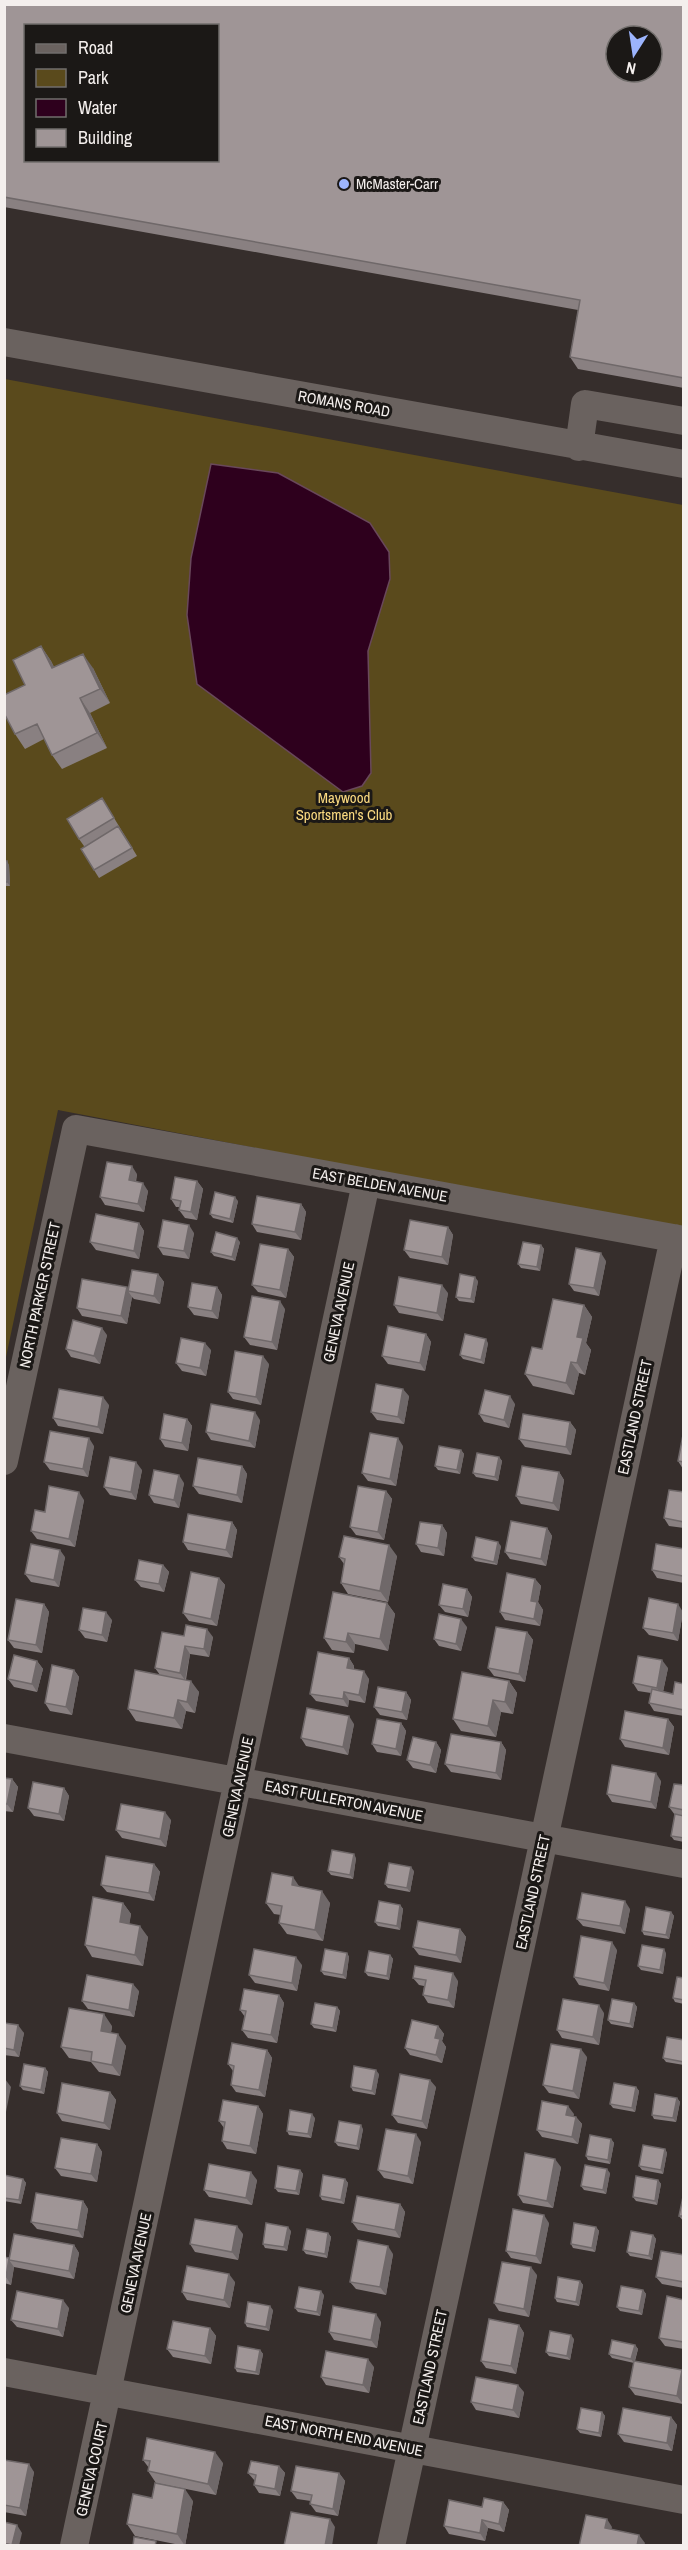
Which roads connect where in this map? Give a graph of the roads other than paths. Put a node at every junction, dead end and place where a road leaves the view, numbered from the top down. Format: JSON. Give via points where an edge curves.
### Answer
{"nodes":[{"id":1,"x":4,"y":342,"type":"edge"},
{"id":2,"x":684,"y":421,"type":"edge"},
{"id":3,"x":579,"y":447,"type":"junction"},
{"id":4,"x":684,"y":464,"type":"edge"},
{"id":5,"x":76,"y":1129,"type":"joint"},
{"id":6,"x":366,"y":1183,"type":"junction"},
{"id":7,"x":679,"y":1239,"type":"edge"},
{"id":8,"x":4,"y":1461,"type":"edge"},
{"id":9,"x":4,"y":1738,"type":"edge"},
{"id":10,"x":239,"y":1781,"type":"junction"},
{"id":11,"x":544,"y":1838,"type":"junction"},
{"id":12,"x":684,"y":1864,"type":"edge"},
{"id":13,"x":4,"y":2372,"type":"edge"},
{"id":14,"x":109,"y":2392,"type":"junction"},
{"id":15,"x":412,"y":2449,"type":"junction"},
{"id":16,"x":684,"y":2500,"type":"edge"},
{"id":17,"x":74,"y":2546,"type":"edge"},
{"id":18,"x":391,"y":2546,"type":"edge"}],
"edges":[{"from":1,"to":3,"type":"street","name":"ROMANS ROAD"},
{"from":2,"to":3,"type":"street","via":[[585,404]]},
{"from":3,"to":4,"type":"street","name":"ROMANS ROAD"},
{"from":5,"to":6,"type":"street","name":"EAST BELDEN AVENUE"},
{"from":5,"to":8,"type":"street","name":"NORTH PARKER STREET"},
{"from":6,"to":7,"type":"street","name":"EAST BELDEN AVENUE"},
{"from":6,"to":10,"type":"street","name":"GENEVA AVENUE"},
{"from":7,"to":11,"type":"street","name":"EASTLAND STREET"},
{"from":9,"to":10,"type":"street","name":"EAST FULLERTON AVENUE"},
{"from":10,"to":11,"type":"street","name":"EAST FULLERTON AVENUE"},
{"from":10,"to":14,"type":"street","name":"GENEVA AVENUE"},
{"from":11,"to":12,"type":"street","name":"EAST FULLERTON AVENUE"},
{"from":11,"to":15,"type":"street","name":"EASTLAND STREET"},
{"from":13,"to":14,"type":"street","name":"EAST NORTH END AVENUE"},
{"from":14,"to":15,"type":"street","name":"EAST NORTH END AVENUE"},
{"from":14,"to":17,"type":"street","name":"GENEVA COURT"},
{"from":15,"to":16,"type":"street","name":"EAST NORTH END AVENUE"},
{"from":15,"to":18,"type":"street","name":"EASTLAND STREET"}]}
